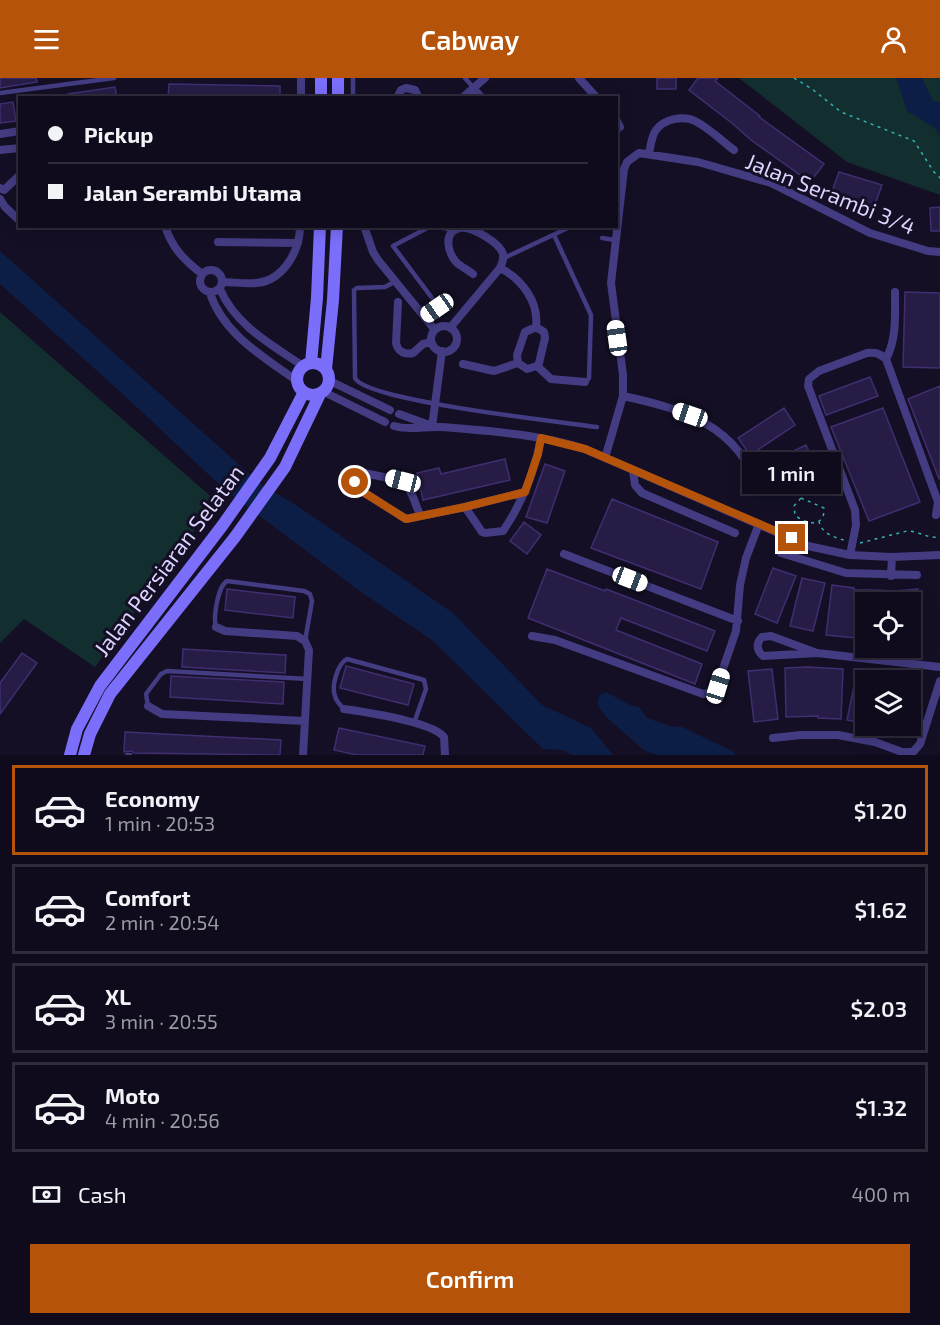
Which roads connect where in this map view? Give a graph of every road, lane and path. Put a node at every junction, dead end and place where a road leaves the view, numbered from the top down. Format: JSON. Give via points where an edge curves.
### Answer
{"nodes":[{"id":1,"x":114,"y":78,"type":"edge"},
{"id":2,"x":301,"y":78,"type":"edge"},
{"id":3,"x":321,"y":78,"type":"edge"},
{"id":4,"x":338,"y":78,"type":"edge"},
{"id":5,"x":353,"y":78,"type":"edge"},
{"id":6,"x":465,"y":78,"type":"edge"},
{"id":7,"x":485,"y":78,"type":"edge"},
{"id":8,"x":579,"y":78,"type":"edge"},
{"id":9,"x":794,"y":78,"type":"edge"},
{"id":10,"x":400,"y":79,"type":"edge"},
{"id":11,"x":404,"y":88,"type":"junction"},
{"id":12,"x":473,"y":88,"type":"junction"},
{"id":13,"x":0,"y":93,"type":"edge"},
{"id":14,"x":301,"y":96,"type":"edge"},
{"id":15,"x":321,"y":96,"type":"edge"},
{"id":16,"x":338,"y":96,"type":"edge"},
{"id":17,"x":353,"y":96,"type":"edge"},
{"id":18,"x":398,"y":96,"type":"edge"},
{"id":19,"x":419,"y":96,"type":"edge"},
{"id":20,"x":464,"y":96,"type":"edge"},
{"id":21,"x":480,"y":96,"type":"edge"},
{"id":22,"x":595,"y":96,"type":"edge"},
{"id":23,"x":18,"y":131,"type":"edge"},
{"id":24,"x":0,"y":134,"type":"edge"},
{"id":25,"x":18,"y":148,"type":"edge"},
{"id":26,"x":0,"y":150,"type":"edge"},
{"id":27,"x":734,"y":150,"type":"dead end"},
{"id":28,"x":649,"y":153,"type":"junction"},
{"id":29,"x":18,"y":177,"type":"edge"},
{"id":30,"x":940,"y":178,"type":"edge"},
{"id":31,"x":1,"y":194,"type":"edge"},
{"id":32,"x":18,"y":219,"type":"edge"},
{"id":33,"x":618,"y":220,"type":"edge"},
{"id":34,"x":166,"y":228,"type":"edge"},
{"id":35,"x":300,"y":228,"type":"edge"},
{"id":36,"x":320,"y":228,"type":"edge"},
{"id":37,"x":337,"y":228,"type":"edge"},
{"id":38,"x":365,"y":228,"type":"edge"},
{"id":39,"x":428,"y":228,"type":"edge"},
{"id":40,"x":443,"y":228,"type":"edge"},
{"id":41,"x":568,"y":228,"type":"edge"},
{"id":42,"x":617,"y":228,"type":"edge"},
{"id":43,"x":454,"y":230,"type":"junction"},
{"id":44,"x":554,"y":235,"type":"junction"},
{"id":45,"x":602,"y":238,"type":"dead end"},
{"id":46,"x":615,"y":240,"type":"junction"},
{"id":47,"x":218,"y":242,"type":"dead end"},
{"id":48,"x":298,"y":243,"type":"junction"},
{"id":49,"x":939,"y":252,"type":"edge"},
{"id":50,"x":504,"y":258,"type":"junction"},
{"id":51,"x":500,"y":268,"type":"junction"},
{"id":52,"x":202,"y":274,"type":"junction"},
{"id":53,"x":473,"y":274,"type":"dead end"},
{"id":54,"x":396,"y":281,"type":"junction"},
{"id":55,"x":221,"y":285,"type":"junction"},
{"id":56,"x":895,"y":292,"type":"dead end"},
{"id":57,"x":210,"y":293,"type":"junction"},
{"id":58,"x":398,"y":302,"type":"dead end"},
{"id":59,"x":425,"y":316,"type":"junction"},
{"id":60,"x":536,"y":327,"type":"junction"},
{"id":61,"x":450,"y":328,"type":"junction"},
{"id":62,"x":435,"y":330,"type":"junction"},
{"id":63,"x":431,"y":342,"type":"junction"},
{"id":64,"x":442,"y":351,"type":"junction"},
{"id":65,"x":886,"y":359,"type":"junction"},
{"id":66,"x":518,"y":363,"type":"junction"},
{"id":67,"x":463,"y":364,"type":"dead end"},
{"id":68,"x":307,"y":365,"type":"junction"},
{"id":69,"x":537,"y":366,"type":"junction"},
{"id":70,"x":585,"y":382,"type":"joint"},
{"id":71,"x":325,"y":384,"type":"junction"},
{"id":72,"x":300,"y":386,"type":"junction"},
{"id":73,"x":623,"y":396,"type":"junction"},
{"id":74,"x":435,"y":405,"type":"junction"},
{"id":75,"x":390,"y":410,"type":"dead end"},
{"id":76,"x":399,"y":414,"type":"dead end"},
{"id":77,"x":386,"y":422,"type":"dead end"},
{"id":78,"x":394,"y":426,"type":"dead end"},
{"id":79,"x":432,"y":426,"type":"junction"},
{"id":80,"x":597,"y":427,"type":"dead end"},
{"id":81,"x":541,"y":438,"type":"junction"},
{"id":82,"x":605,"y":458,"type":"junction"},
{"id":83,"x":633,"y":470,"type":"junction"},
{"id":84,"x":759,"y":490,"type":"dead end"},
{"id":85,"x":525,"y":492,"type":"junction"},
{"id":86,"x":709,"y":503,"type":"junction"},
{"id":87,"x":465,"y":507,"type":"junction"},
{"id":88,"x":936,"y":514,"type":"dead end"},
{"id":89,"x":420,"y":515,"type":"junction"},
{"id":90,"x":704,"y":519,"type":"junction"},
{"id":91,"x":819,"y":521,"type":"junction"},
{"id":92,"x":759,"y":524,"type":"junction"},
{"id":93,"x":735,"y":533,"type":"dead end"},
{"id":94,"x":940,"y":537,"type":"edge"},
{"id":95,"x":853,"y":542,"type":"junction"},
{"id":96,"x":808,"y":546,"type":"junction"},
{"id":97,"x":781,"y":553,"type":"dead end"},
{"id":98,"x":564,"y":554,"type":"dead end"},
{"id":99,"x":850,"y":555,"type":"junction"},
{"id":100,"x":940,"y":555,"type":"edge"},
{"id":101,"x":892,"y":557,"type":"junction"},
{"id":102,"x":804,"y":561,"type":"junction"},
{"id":103,"x":917,"y":575,"type":"dead end"},
{"id":104,"x":891,"y":576,"type":"junction"},
{"id":105,"x":738,"y":621,"type":"junction"},
{"id":106,"x":216,"y":627,"type":"joint"},
{"id":107,"x":532,"y":636,"type":"dead end"},
{"id":108,"x":305,"y":641,"type":"junction"},
{"id":109,"x":817,"y":652,"type":"junction"},
{"id":110,"x":940,"y":667,"type":"edge"},
{"id":111,"x":308,"y":679,"type":"junction"},
{"id":112,"x":940,"y":681,"type":"edge"},
{"id":113,"x":148,"y":706,"type":"joint"},
{"id":114,"x":344,"y":709,"type":"joint"},
{"id":115,"x":305,"y":721,"type":"junction"},
{"id":116,"x":414,"y":723,"type":"junction"},
{"id":117,"x":773,"y":738,"type":"dead end"},
{"id":118,"x":70,"y":755,"type":"edge"},
{"id":119,"x":84,"y":755,"type":"edge"},
{"id":120,"x":303,"y":755,"type":"edge"},
{"id":121,"x":445,"y":755,"type":"edge"}],
"edges":[{"from":1,"to":13,"type":"lane"},
{"from":2,"to":14,"type":"street"},
{"from":3,"to":15,"type":"street"},
{"from":4,"to":16,"type":"street"},
{"from":5,"to":17,"type":"lane"},
{"from":6,"to":12,"type":"lane"},
{"from":7,"to":12,"type":"street"},
{"from":8,"to":22,"type":"street"},
{"from":9,"to":30,"type":"path","via":[[841,112],[914,141]]},
{"from":10,"to":11,"type":"street"},
{"from":11,"to":18,"type":"street"},
{"from":11,"to":19,"type":"street","via":[[415,90]]},
{"from":12,"to":20,"type":"street"},
{"from":12,"to":21,"type":"street"},
{"from":23,"to":24,"type":"street"},
{"from":25,"to":26,"type":"street"},
{"from":27,"to":28,"type":"street","name":"Jalan Serambi 3/4","via":[[696,121],[678,118],[656,131]]},
{"from":28,"to":33,"type":"street","via":[[639,153],[627,162]]},
{"from":28,"to":49,"type":"street","name":"Jalan Serambi 3/4","via":[[771,183],[870,233]]},
{"from":29,"to":31,"type":"street"},
{"from":31,"to":32,"type":"street","via":[[4,207]]},
{"from":34,"to":52,"type":"street","via":[[182,258]]},
{"from":35,"to":48,"type":"street"},
{"from":36,"to":68,"type":"street","name":"Jalan Persiaran Selatan","via":[[317,298]]},
{"from":37,"to":71,"type":"street","name":"Jalan Persiaran Selatan"},
{"from":38,"to":54,"type":"street","via":[[373,252]]},
{"from":39,"to":59,"type":"lane","via":[[393,246],[438,306]]},
{"from":40,"to":43,"type":"lane"},
{"from":41,"to":44,"type":"lane"},
{"from":42,"to":46,"type":"street"},
{"from":43,"to":50,"type":"street","via":[[466,228],[494,242]]},
{"from":43,"to":53,"type":"street","via":[[448,242],[454,258]]},
{"from":44,"to":50,"type":"lane"},
{"from":44,"to":70,"type":"lane","via":[[591,315],[589,378]]},
{"from":45,"to":46,"type":"lane"},
{"from":46,"to":73,"type":"street","via":[[611,283]]},
{"from":47,"to":48,"type":"street"},
{"from":48,"to":55,"type":"street","via":[[293,255],[271,278],[258,283]]},
{"from":50,"to":51,"type":"street"},
{"from":51,"to":60,"type":"street","via":[[531,297]]},
{"from":51,"to":61,"type":"street"},
{"from":52,"to":55,"type":"street","via":[[215,271],[220,275]]},
{"from":52,"to":57,"type":"street","via":[[201,288]]},
{"from":54,"to":59,"type":"street"},
{"from":54,"to":74,"type":"lane","via":[[385,287],[354,290],[355,380],[368,388]]},
{"from":55,"to":57,"type":"street"},
{"from":55,"to":68,"type":"street","via":[[227,306],[234,314],[260,337]]},
{"from":56,"to":65,"type":"street","via":[[892,348]]},
{"from":57,"to":72,"type":"street","via":[[225,323]]},
{"from":58,"to":63,"type":"street","via":[[398,349],[413,354]]},
{"from":59,"to":62,"type":"street"},
{"from":60,"to":66,"type":"street","via":[[523,336]]},
{"from":60,"to":69,"type":"street","via":[[545,336]]},
{"from":61,"to":62,"type":"street","via":[[442,326]]},
{"from":61,"to":64,"type":"street","via":[[456,334],[456,342],[451,349]]},
{"from":62,"to":63,"type":"street"},
{"from":63,"to":64,"type":"street"},
{"from":64,"to":74,"type":"street"},
{"from":65,"to":88,"type":"street","via":[[938,502]]},
{"from":65,"to":95,"type":"street","via":[[874,352],[819,371],[809,379],[809,393],[855,510]]},
{"from":66,"to":67,"type":"street","via":[[494,371]]},
{"from":66,"to":69,"type":"street","via":[[527,369]]},
{"from":68,"to":71,"type":"street","via":[[320,364]]},
{"from":68,"to":72,"type":"street","name":"Jalan Persiaran Selatan","via":[[298,373]]},
{"from":69,"to":70,"type":"street","via":[[551,379]]},
{"from":71,"to":72,"type":"street","via":[[312,395]]},
{"from":71,"to":75,"type":"street"},
{"from":71,"to":77,"type":"street"},
{"from":71,"to":119,"type":"street","name":"Jalan Persiaran Selatan","via":[[285,467],[235,537],[110,694]]},
{"from":72,"to":118,"type":"street","name":"Jalan Persiaran Selatan","via":[[270,458],[100,686],[77,729]]},
{"from":73,"to":82,"type":"street"},
{"from":73,"to":84,"type":"street","via":[[681,412],[719,431],[747,462]]},
{"from":74,"to":79,"type":"street"},
{"from":74,"to":80,"type":"lane"},
{"from":76,"to":79,"type":"street"},
{"from":78,"to":79,"type":"street","via":[[414,430]]},
{"from":79,"to":81,"type":"street"},
{"from":81,"to":82,"type":"street"},
{"from":81,"to":85,"type":"street"},
{"from":82,"to":83,"type":"street"},
{"from":83,"to":86,"type":"street"},
{"from":83,"to":90,"type":"street","via":[[635,485],[642,493]]},
{"from":85,"to":87,"type":"street"},
{"from":85,"to":87,"type":"street","via":[[499,532],[482,532]]},
{"from":86,"to":90,"type":"street"},
{"from":86,"to":92,"type":"street"},
{"from":87,"to":89,"type":"street"},
{"from":89,"to":89,"type":"street","via":[[400,517],[360,490],[357,478],[364,473],[403,481]]},
{"from":90,"to":93,"type":"street"},
{"from":91,"to":91,"type":"path","via":[[825,511],[822,506],[801,498],[794,512],[809,524]]},
{"from":91,"to":95,"type":"path","via":[[826,533]]},
{"from":92,"to":96,"type":"street"},
{"from":92,"to":105,"type":"street","via":[[740,585]]},
{"from":94,"to":95,"type":"path","via":[[907,531]]},
{"from":95,"to":99,"type":"street"},
{"from":96,"to":99,"type":"street"},
{"from":96,"to":102,"type":"street"},
{"from":97,"to":102,"type":"street"},
{"from":98,"to":105,"type":"street"},
{"from":99,"to":101,"type":"street"},
{"from":100,"to":101,"type":"street"},
{"from":101,"to":104,"type":"street"},
{"from":102,"to":104,"type":"street","via":[[846,573]]},
{"from":103,"to":104,"type":"street"},
{"from":105,"to":107,"type":"street","via":[[716,692],[709,694],[555,640]]},
{"from":106,"to":108,"type":"street","via":[[297,636]]},
{"from":106,"to":108,"type":"lane","via":[[220,587],[227,581],[304,591],[312,601]]},
{"from":108,"to":111,"type":"street","via":[[309,650]]},
{"from":109,"to":109,"type":"street","via":[[771,636],[762,637],[758,644],[763,656]]},
{"from":109,"to":110,"type":"street"},
{"from":111,"to":113,"type":"lane","via":[[167,671],[146,694]]},
{"from":111,"to":115,"type":"street"},
{"from":112,"to":117,"type":"street","via":[[920,744],[913,752],[838,735]]},
{"from":113,"to":115,"type":"street","via":[[162,714]]},
{"from":114,"to":116,"type":"street"},
{"from":114,"to":116,"type":"lane","via":[[334,691],[340,664],[347,658],[424,681],[426,689]]},
{"from":115,"to":120,"type":"street"},
{"from":116,"to":121,"type":"street","via":[[434,729],[444,737]]}]}
